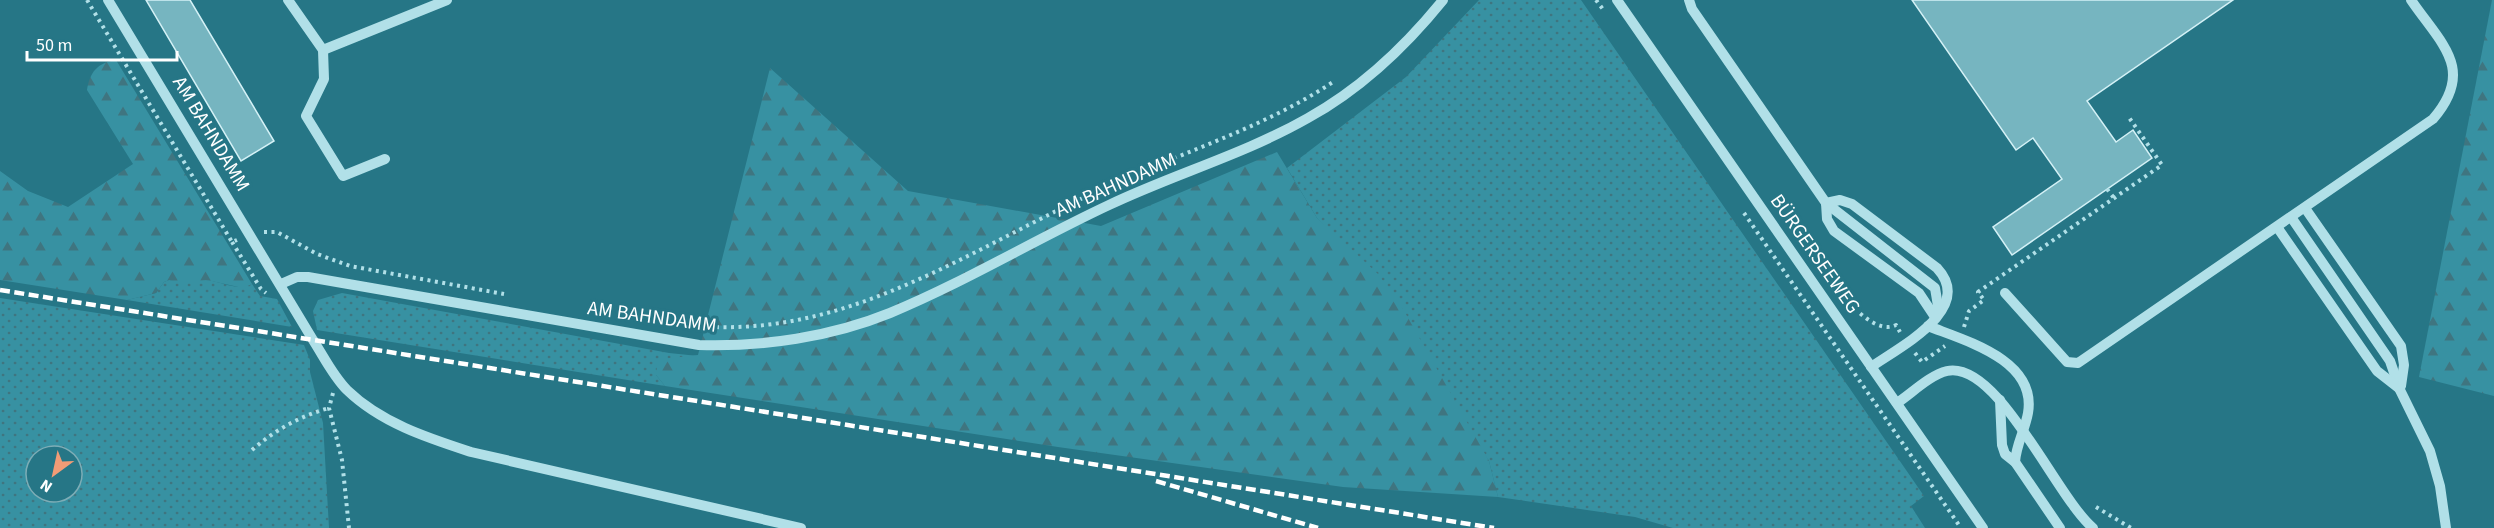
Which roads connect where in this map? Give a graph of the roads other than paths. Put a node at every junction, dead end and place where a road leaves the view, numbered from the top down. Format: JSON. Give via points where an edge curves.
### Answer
{"nodes":[{"id":1,"x":108,"y":0,"type":"edge"},
{"id":2,"x":288,"y":0,"type":"edge"},
{"id":3,"x":447,"y":0,"type":"edge"},
{"id":4,"x":1443,"y":0,"type":"edge"},
{"id":5,"x":1617,"y":0,"type":"edge"},
{"id":6,"x":1689,"y":0,"type":"edge"},
{"id":7,"x":2411,"y":0,"type":"edge"},
{"id":8,"x":323,"y":50,"type":"junction"},
{"id":9,"x":385,"y":159,"type":"dead end"},
{"id":10,"x":1826,"y":203,"type":"junction"},
{"id":11,"x":2305,"y":208,"type":"junction"},
{"id":12,"x":2291,"y":217,"type":"junction"},
{"id":13,"x":2277,"y":227,"type":"junction"},
{"id":14,"x":281,"y":284,"type":"junction"},
{"id":15,"x":2005,"y":293,"type":"dead end"},
{"id":16,"x":1931,"y":321,"type":"junction"},
{"id":17,"x":1872,"y":367,"type":"junction"},
{"id":18,"x":2400,"y":390,"type":"junction"},
{"id":19,"x":2000,"y":399,"type":"junction"},
{"id":20,"x":1897,"y":403,"type":"junction"},
{"id":21,"x":2023,"y":432,"type":"junction"},
{"id":22,"x":2015,"y":462,"type":"junction"},
{"id":23,"x":801,"y":528,"type":"edge"},
{"id":24,"x":1983,"y":528,"type":"edge"},
{"id":25,"x":2060,"y":528,"type":"edge"},
{"id":26,"x":2092,"y":528,"type":"edge"},
{"id":27,"x":2446,"y":528,"type":"edge"}],
"edges":[{"from":1,"to":14,"type":"street","name":"AM BAHNDAMM"},
{"from":2,"to":8,"type":"street"},
{"from":3,"to":8,"type":"street"},
{"from":4,"to":14,"type":"street","name":"AM BAHNDAMM","via":[[1387,61],[1306,120],[1110,204],[889,314],[819,334],[756,344],[699,345],[308,277]]},
{"from":5,"to":17,"type":"street","name":"BÜRGERSEEWEG"},
{"from":6,"to":10,"type":"street"},
{"from":7,"to":11,"type":"street","via":[[2452,59],[2453,90],[2433,119]]},
{"from":8,"to":9,"type":"street","via":[[324,79],[306,116],[343,176]]},
{"from":10,"to":16,"type":"street","via":[[1827,219],[1834,231],[1919,293]]},
{"from":10,"to":16,"type":"street","via":[[1928,280],[1938,298]]},
{"from":10,"to":16,"type":"street","via":[[1840,200],[1852,204],[1937,268],[1945,277],[1949,298],[1945,308]]},
{"from":11,"to":12,"type":"street"},
{"from":11,"to":18,"type":"street","via":[[2401,346],[2404,365]]},
{"from":12,"to":13,"type":"street"},
{"from":12,"to":18,"type":"street","via":[[2390,361]]},
{"from":13,"to":15,"type":"street","via":[[2078,363],[2067,362]]},
{"from":13,"to":18,"type":"street","via":[[2377,371]]},
{"from":14,"to":23,"type":"street","via":[[337,378],[359,400],[419,435],[471,452]]},
{"from":16,"to":17,"type":"street"},
{"from":16,"to":21,"type":"street","via":[[2002,359],[2022,378],[2029,399]]},
{"from":17,"to":20,"type":"street","name":"BÜRGERSEEWEG"},
{"from":18,"to":27,"type":"street","via":[[2430,452]]},
{"from":19,"to":20,"type":"street","via":[[1973,375],[1948,371]]},
{"from":19,"to":21,"type":"street"},
{"from":19,"to":22,"type":"street","via":[[2002,445],[2005,454]]},
{"from":20,"to":24,"type":"street","name":"BÜRGERSEEWEG"},
{"from":21,"to":22,"type":"street"},
{"from":21,"to":26,"type":"street","via":[[2069,502]]},
{"from":22,"to":25,"type":"street"}]}
